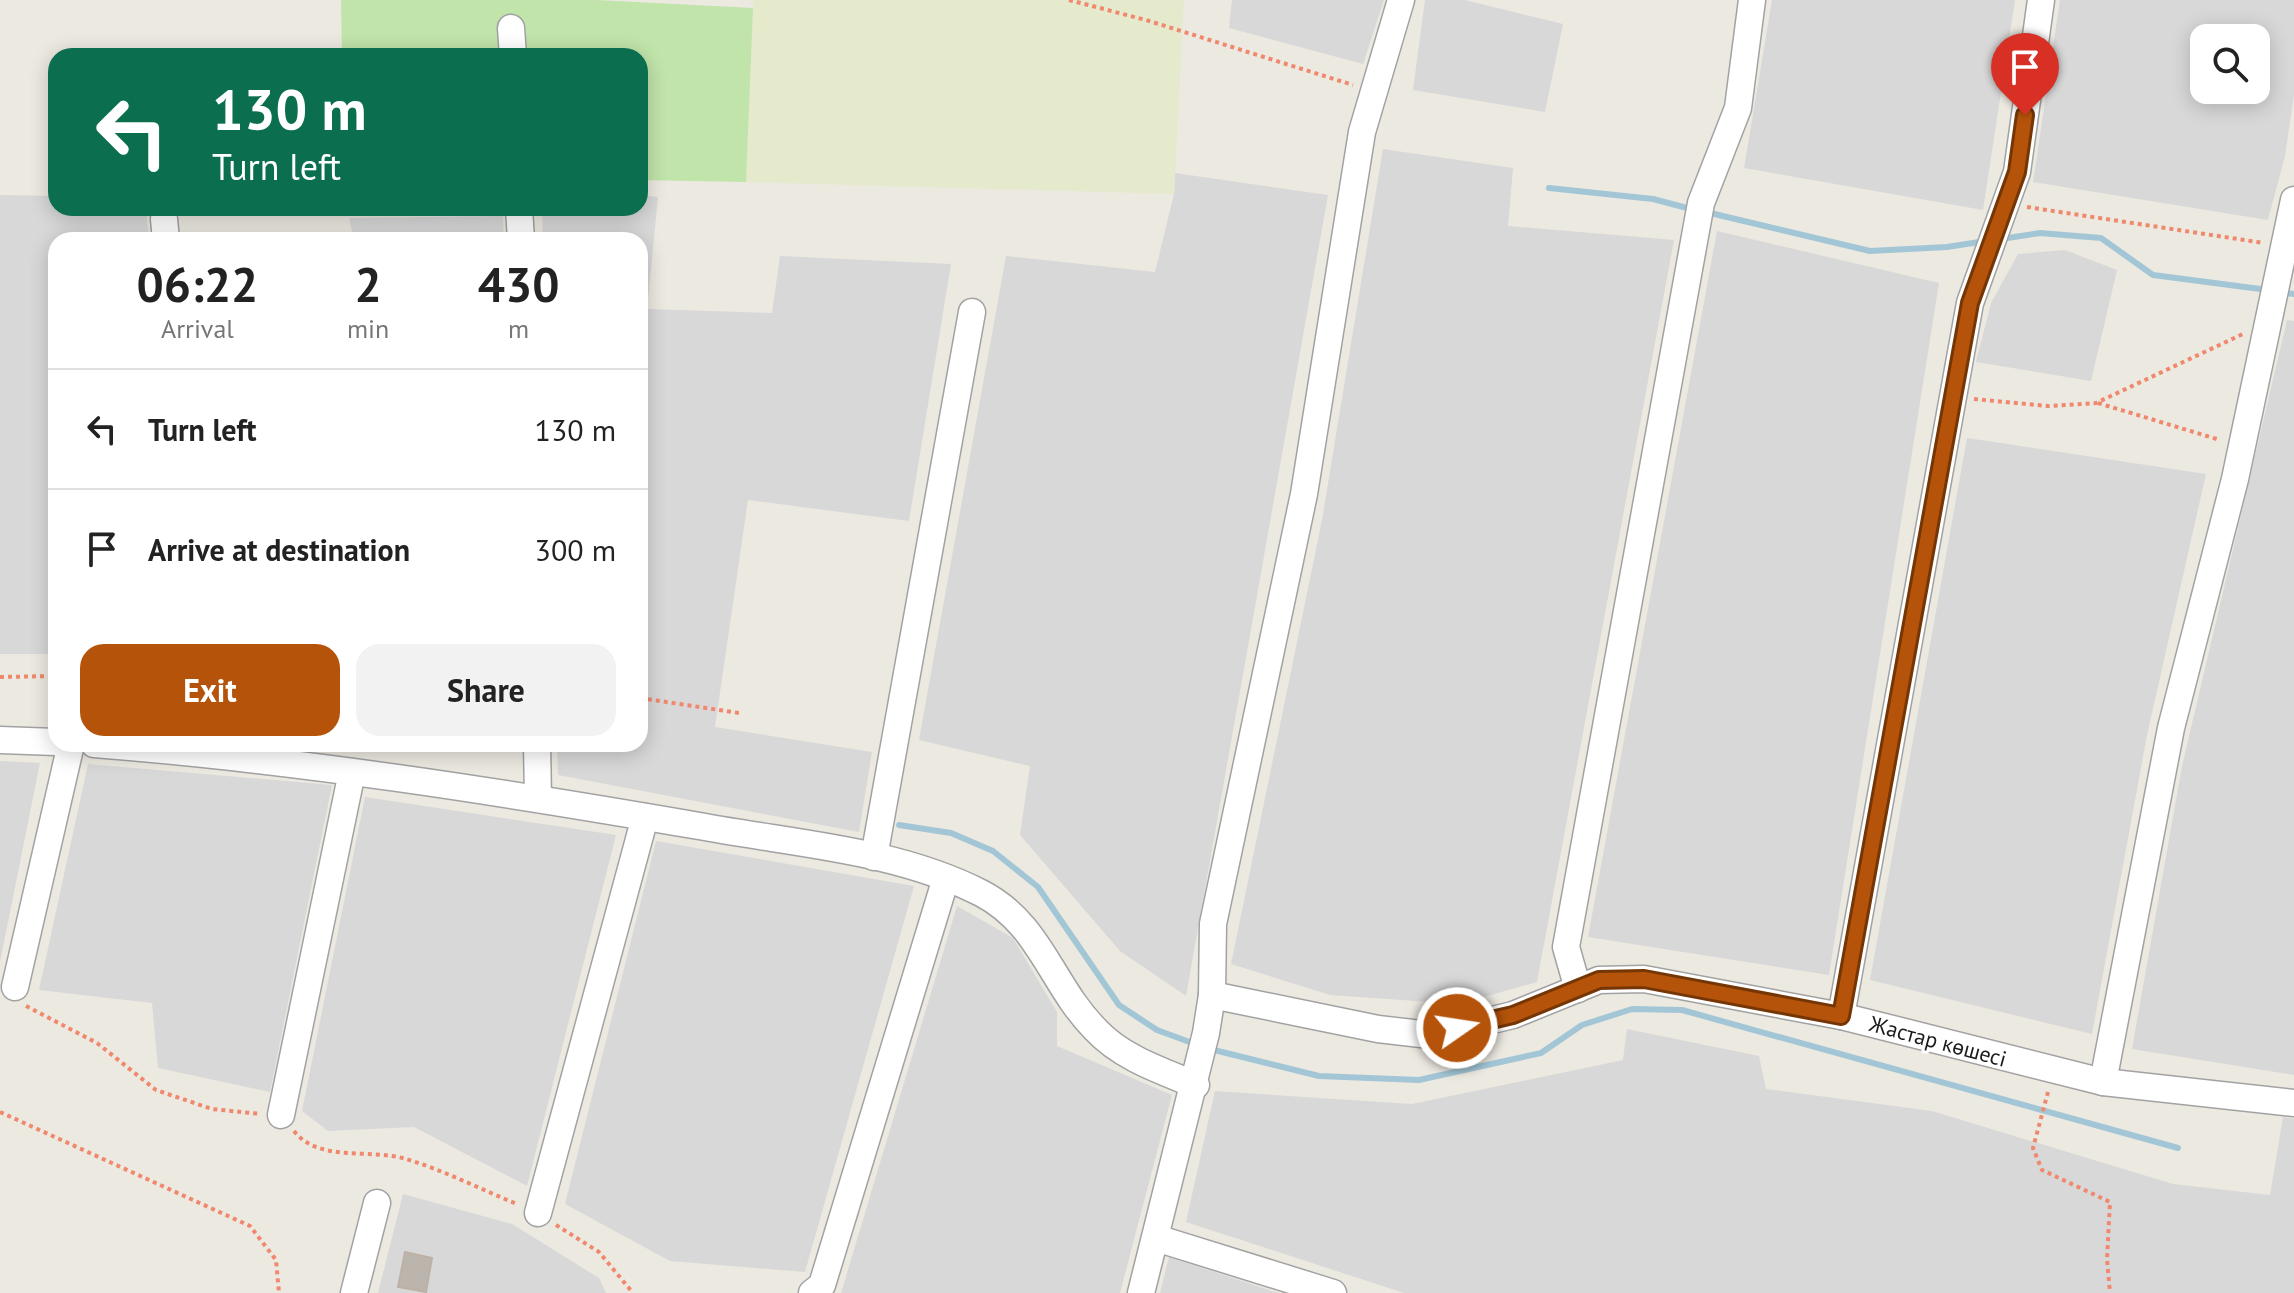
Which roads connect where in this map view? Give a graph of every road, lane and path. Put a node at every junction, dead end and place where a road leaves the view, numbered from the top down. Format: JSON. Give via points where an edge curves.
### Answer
{"nodes":[{"id":1,"x":1069,"y":0,"type":"edge"},
{"id":2,"x":1401,"y":0,"type":"edge"},
{"id":3,"x":1752,"y":0,"type":"edge"},
{"id":4,"x":2041,"y":0,"type":"edge"},
{"id":5,"x":511,"y":28,"type":"dead end"},
{"id":6,"x":512,"y":48,"type":"edge"},
{"id":7,"x":1374,"y":92,"type":"junction"},
{"id":8,"x":2294,"y":200,"type":"edge"},
{"id":9,"x":2005,"y":204,"type":"junction"},
{"id":10,"x":2284,"y":246,"type":"junction"},
{"id":11,"x":972,"y":312,"type":"dead end"},
{"id":12,"x":2268,"y":322,"type":"junction"},
{"id":13,"x":1952,"y":402,"type":"junction"},
{"id":14,"x":2096,"y":403,"type":"junction"},
{"id":15,"x":2241,"y":447,"type":"junction"},
{"id":16,"x":48,"y":676,"type":"edge"},
{"id":17,"x":0,"y":677,"type":"edge"},
{"id":18,"x":648,"y":699,"type":"edge"},
{"id":19,"x":739,"y":713,"type":"dead end"},
{"id":20,"x":0,"y":740,"type":"edge"},
{"id":21,"x":48,"y":742,"type":"edge"},
{"id":22,"x":69,"y":752,"type":"edge"},
{"id":23,"x":247,"y":752,"type":"edge"},
{"id":24,"x":537,"y":752,"type":"edge"},
{"id":25,"x":352,"y":772,"type":"junction"},
{"id":26,"x":538,"y":798,"type":"junction"},
{"id":27,"x":645,"y":817,"type":"junction"},
{"id":28,"x":874,"y":857,"type":"junction"},
{"id":29,"x":946,"y":878,"type":"junction"},
{"id":30,"x":15,"y":987,"type":"joint"},
{"id":31,"x":1578,"y":989,"type":"junction"},
{"id":32,"x":1212,"y":995,"type":"junction"},
{"id":33,"x":1841,"y":1016,"type":"junction"},
{"id":34,"x":2054,"y":1070,"type":"junction"},
{"id":35,"x":2103,"y":1082,"type":"junction"},
{"id":36,"x":1196,"y":1085,"type":"junction"},
{"id":37,"x":2294,"y":1103,"type":"edge"},
{"id":38,"x":0,"y":1112,"type":"edge"},
{"id":39,"x":281,"y":1115,"type":"junction"},
{"id":40,"x":377,"y":1203,"type":"dead end"},
{"id":41,"x":538,"y":1213,"type":"junction"},
{"id":42,"x":1156,"y":1238,"type":"junction"},
{"id":43,"x":279,"y":1293,"type":"edge"},
{"id":44,"x":354,"y":1293,"type":"edge"},
{"id":45,"x":633,"y":1293,"type":"edge"},
{"id":46,"x":812,"y":1293,"type":"edge"},
{"id":47,"x":1141,"y":1293,"type":"edge"},
{"id":48,"x":1333,"y":1293,"type":"edge"},
{"id":49,"x":2110,"y":1293,"type":"edge"}],
"edges":[{"from":1,"to":7,"type":"path"},
{"from":2,"to":7,"type":"street"},
{"from":3,"to":31,"type":"street","via":[[1738,108],[1701,203],[1566,947]]},
{"from":4,"to":9,"type":"street","via":[[2017,172]]},
{"from":5,"to":6,"type":"street"},
{"from":7,"to":32,"type":"street","via":[[1362,132],[1304,494],[1213,924]]},
{"from":8,"to":10,"type":"street"},
{"from":9,"to":10,"type":"path"},
{"from":9,"to":13,"type":"street","via":[[1970,303]]},
{"from":10,"to":12,"type":"street"},
{"from":11,"to":28,"type":"street"},
{"from":12,"to":14,"type":"path"},
{"from":12,"to":15,"type":"street"},
{"from":13,"to":14,"type":"path","via":[[1980,398],[2048,406]]},
{"from":13,"to":33,"type":"street"},
{"from":14,"to":15,"type":"path"},
{"from":15,"to":35,"type":"street","via":[[2171,728]]},
{"from":16,"to":17,"type":"path"},
{"from":18,"to":19,"type":"path"},
{"from":20,"to":21,"type":"street"},
{"from":22,"to":30,"type":"street"},
{"from":23,"to":25,"type":"street"},
{"from":24,"to":26,"type":"street"},
{"from":25,"to":26,"type":"street"},
{"from":25,"to":39,"type":"street"},
{"from":26,"to":27,"type":"street"},
{"from":27,"to":28,"type":"street"},
{"from":27,"to":41,"type":"street"},
{"from":28,"to":29,"type":"street","via":[[915,864]]},
{"from":29,"to":36,"type":"street","via":[[983,894],[1028,928],[1069,998],[1097,1032],[1135,1059]]},
{"from":29,"to":46,"type":"street","via":[[822,1285]]},
{"from":30,"to":39,"type":"path","via":[[26,1006],[97,1043],[156,1090],[212,1109]]},
{"from":31,"to":32,"type":"street","name":"Жастар көшесі","via":[[1513,1015],[1430,1035]]},
{"from":31,"to":33,"type":"street","name":"Жастар көшесі","via":[[1599,980],[1644,979]]},
{"from":32,"to":36,"type":"street"},
{"from":33,"to":34,"type":"street","name":"Жастар көшесі"},
{"from":34,"to":35,"type":"street","name":"Жастар көшесі"},
{"from":34,"to":49,"type":"path","via":[[2033,1148],[2042,1170],[2110,1202]]},
{"from":35,"to":37,"type":"street","name":"Жастар көшесі"},
{"from":36,"to":42,"type":"street"},
{"from":38,"to":43,"type":"path","via":[[250,1226],[276,1260]]},
{"from":39,"to":41,"type":"path","via":[[304,1144],[404,1158]]},
{"from":40,"to":44,"type":"street"},
{"from":41,"to":45,"type":"path","via":[[599,1252]]},
{"from":42,"to":47,"type":"street"},
{"from":42,"to":48,"type":"street"}]}
